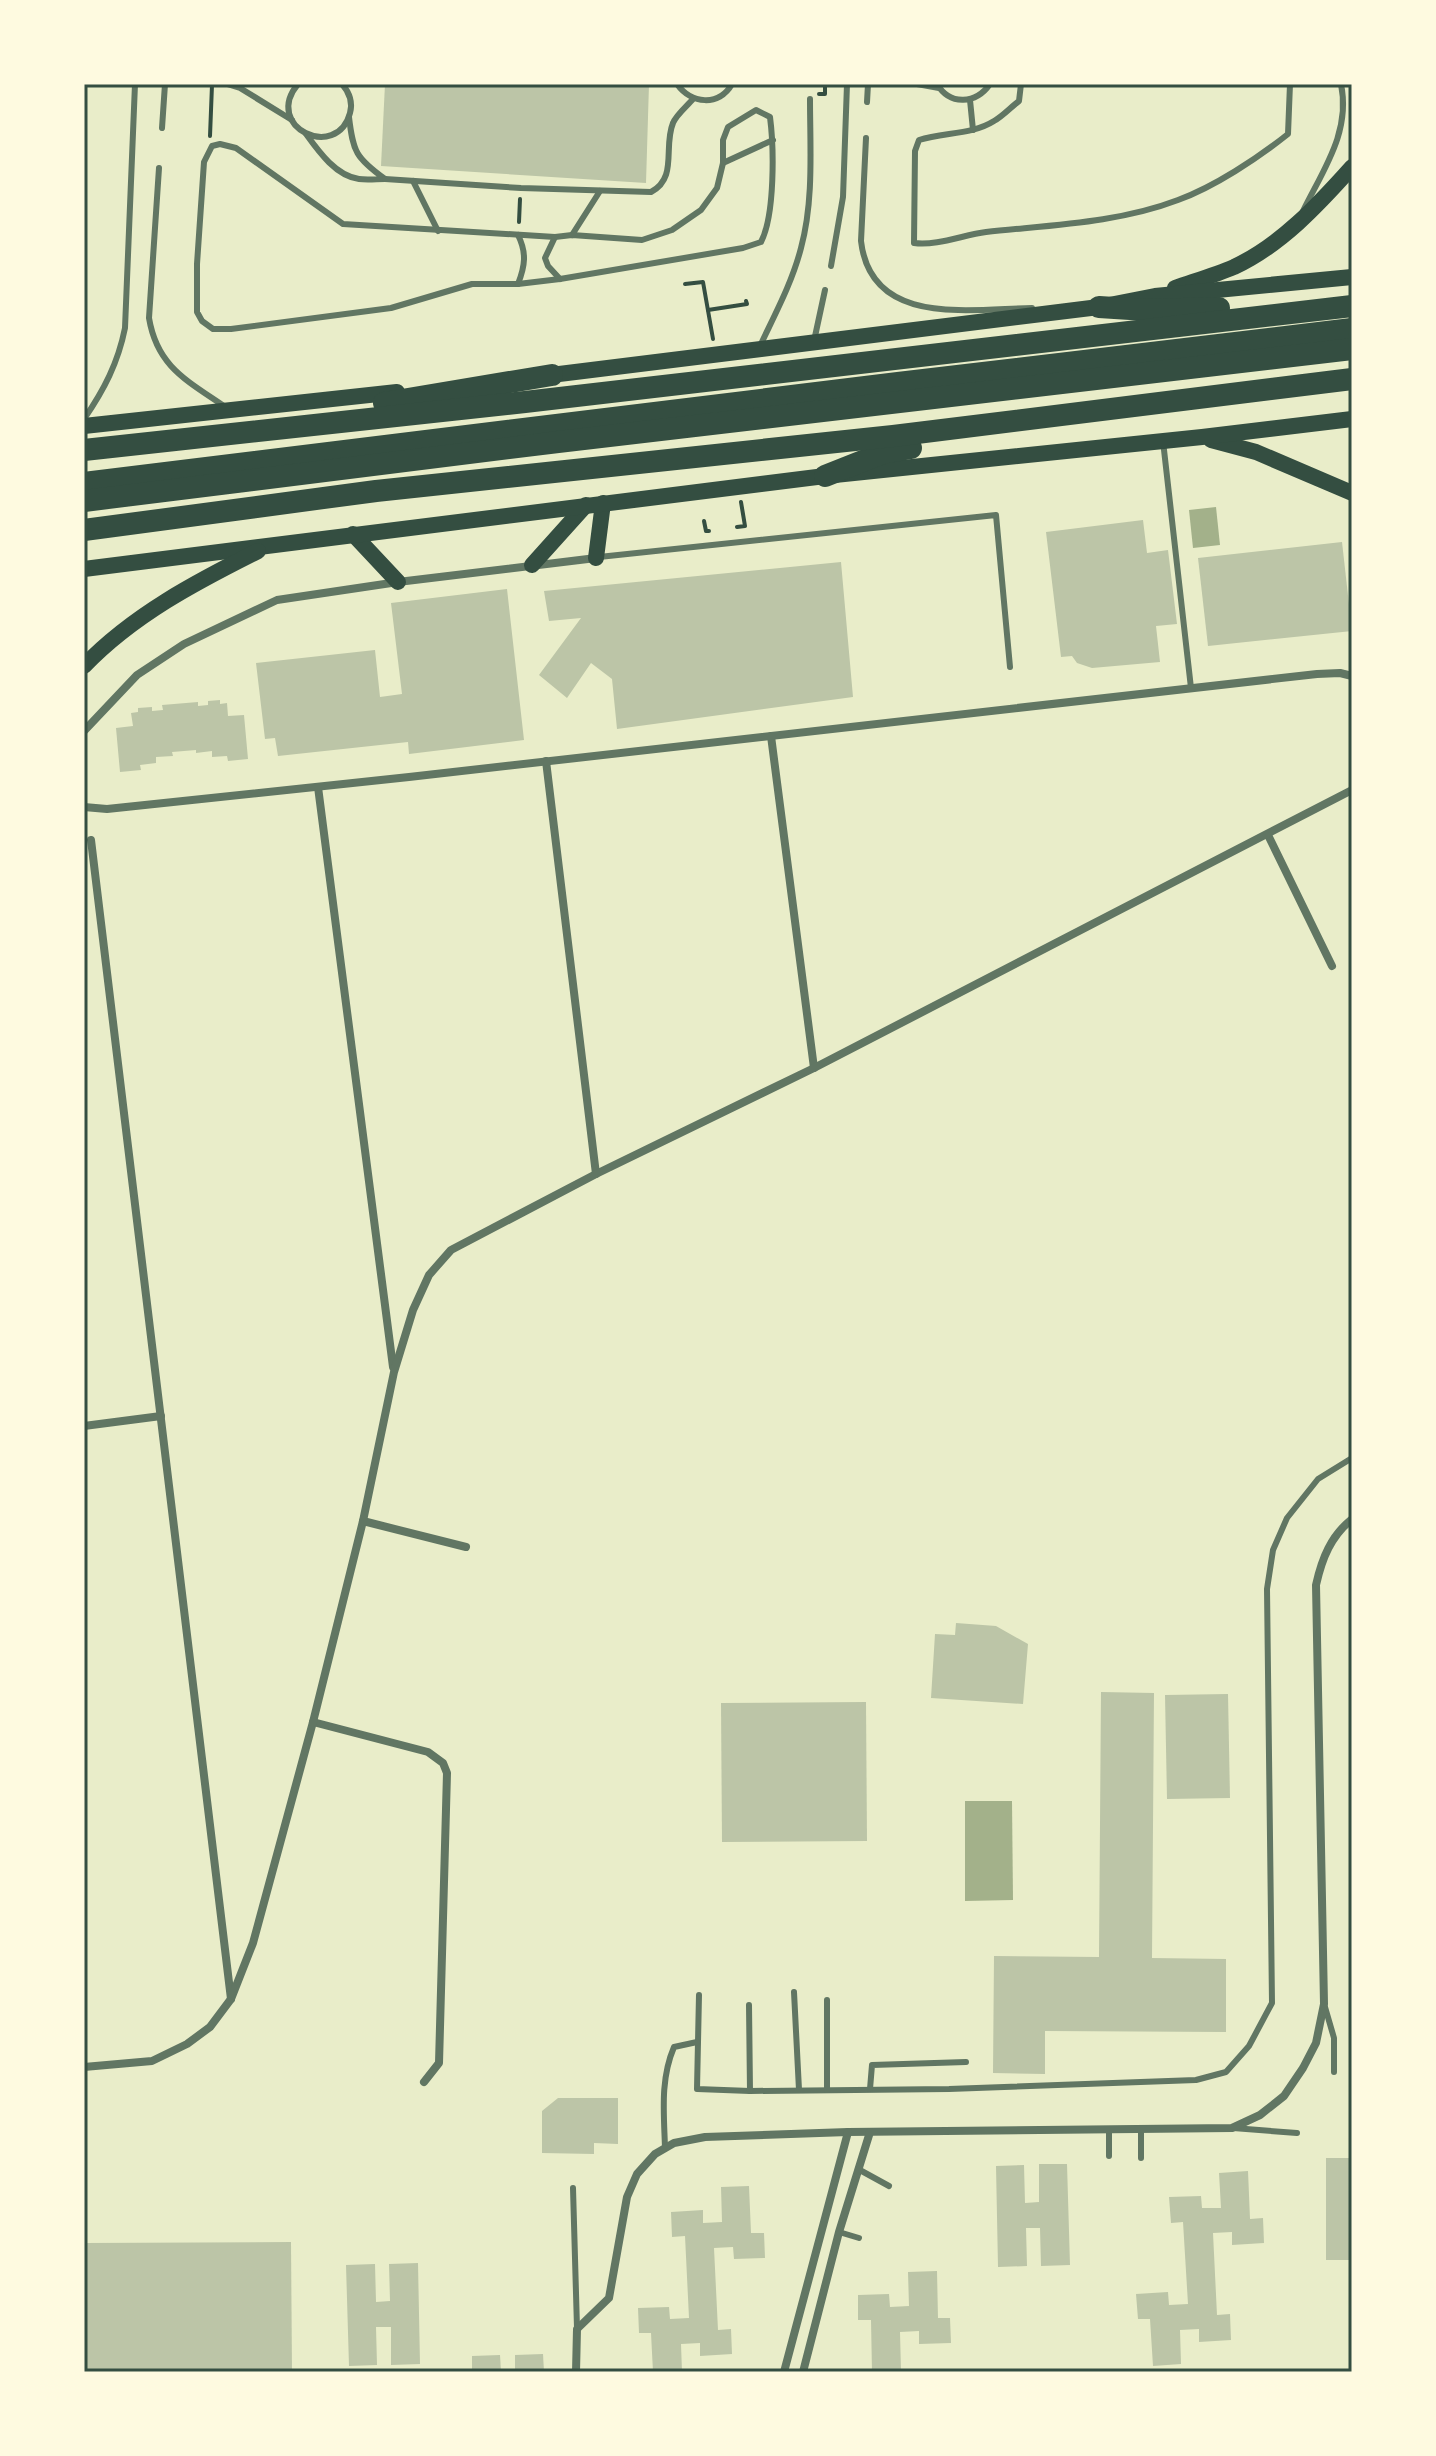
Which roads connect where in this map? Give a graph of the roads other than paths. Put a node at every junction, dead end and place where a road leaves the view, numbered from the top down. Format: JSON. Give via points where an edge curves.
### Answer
{"nodes":[{"id":1,"x":135,"y":84,"type":"edge"},
{"id":2,"x":165,"y":84,"type":"edge"},
{"id":3,"x":227,"y":84,"type":"edge"},
{"id":4,"x":298,"y":84,"type":"edge"},
{"id":5,"x":342,"y":84,"type":"edge"},
{"id":6,"x":677,"y":84,"type":"edge"},
{"id":7,"x":732,"y":84,"type":"edge"},
{"id":8,"x":847,"y":84,"type":"edge"},
{"id":9,"x":868,"y":84,"type":"edge"},
{"id":10,"x":917,"y":84,"type":"edge"},
{"id":11,"x":990,"y":84,"type":"edge"},
{"id":12,"x":1021,"y":84,"type":"edge"},
{"id":13,"x":1290,"y":84,"type":"edge"},
{"id":14,"x":1341,"y":84,"type":"edge"},
{"id":15,"x":938,"y":86,"type":"edge"},
{"id":16,"x":693,"y":99,"type":"junction"},
{"id":17,"x":810,"y":99,"type":"dead end"},
{"id":18,"x":970,"y":100,"type":"junction"},
{"id":19,"x":867,"y":102,"type":"dead end"},
{"id":20,"x":349,"y":117,"type":"junction"},
{"id":21,"x":292,"y":120,"type":"junction"},
{"id":22,"x":84,"y":128,"type":"edge"},
{"id":23,"x":162,"y":128,"type":"dead end"},
{"id":24,"x":973,"y":130,"type":"junction"},
{"id":25,"x":306,"y":134,"type":"junction"},
{"id":26,"x":866,"y":138,"type":"dead end"},
{"id":27,"x":773,"y":140,"type":"junction"},
{"id":28,"x":723,"y":163,"type":"junction"},
{"id":29,"x":84,"y":165,"type":"edge"},
{"id":30,"x":1352,"y":167,"type":"edge"},
{"id":31,"x":159,"y":168,"type":"dead end"},
{"id":32,"x":385,"y":179,"type":"junction"},
{"id":33,"x":413,"y":181,"type":"junction"},
{"id":34,"x":600,"y":191,"type":"junction"},
{"id":35,"x":1296,"y":226,"type":"junction"},
{"id":36,"x":438,"y":231,"type":"junction"},
{"id":37,"x":518,"y":235,"type":"junction"},
{"id":38,"x":572,"y":235,"type":"junction"},
{"id":39,"x":555,"y":237,"type":"junction"},
{"id":40,"x":831,"y":266,"type":"dead end"},
{"id":41,"x":1352,"y":277,"type":"edge"},
{"id":42,"x":560,"y":279,"type":"junction"},
{"id":43,"x":518,"y":284,"type":"junction"},
{"id":44,"x":825,"y":290,"type":"dead end"},
{"id":45,"x":1155,"y":296,"type":"junction"},
{"id":46,"x":1352,"y":303,"type":"edge"},
{"id":47,"x":1099,"y":307,"type":"junction"},
{"id":48,"x":1352,"y":329,"type":"edge"},
{"id":49,"x":814,"y":342,"type":"junction"},
{"id":50,"x":759,"y":349,"type":"junction"},
{"id":51,"x":1352,"y":349,"type":"edge"},
{"id":52,"x":552,"y":375,"type":"junction"},
{"id":53,"x":1352,"y":379,"type":"edge"},
{"id":54,"x":230,"y":410,"type":"junction"},
{"id":55,"x":1037,"y":418,"type":"junction"},
{"id":56,"x":84,"y":419,"type":"edge"},
{"id":57,"x":1352,"y":419,"type":"edge"},
{"id":58,"x":84,"y":426,"type":"edge"},
{"id":59,"x":1202,"y":437,"type":"junction"},
{"id":60,"x":1163,"y":441,"type":"junction"},
{"id":61,"x":147,"y":443,"type":"junction"},
{"id":62,"x":84,"y":450,"type":"edge"},
{"id":63,"x":825,"y":476,"type":"junction"},
{"id":64,"x":84,"y":483,"type":"edge"},
{"id":65,"x":1352,"y":493,"type":"edge"},
{"id":66,"x":84,"y":501,"type":"edge"},
{"id":67,"x":594,"y":504,"type":"junction"},
{"id":68,"x":84,"y":530,"type":"edge"},
{"id":69,"x":353,"y":534,"type":"junction"},
{"id":70,"x":271,"y":545,"type":"junction"},
{"id":71,"x":596,"y":558,"type":"junction"},
{"id":72,"x":532,"y":565,"type":"junction"},
{"id":73,"x":84,"y":569,"type":"edge"},
{"id":74,"x":398,"y":582,"type":"junction"},
{"id":75,"x":84,"y":666,"type":"edge"},
{"id":76,"x":1010,"y":667,"type":"dead end"},
{"id":77,"x":1352,"y":676,"type":"edge"},
{"id":78,"x":1191,"y":688,"type":"junction"},
{"id":79,"x":84,"y":731,"type":"edge"},
{"id":80,"x":771,"y":736,"type":"junction"},
{"id":81,"x":546,"y":761,"type":"junction"},
{"id":82,"x":318,"y":787,"type":"junction"},
{"id":83,"x":1352,"y":790,"type":"edge"},
{"id":84,"x":84,"y":807,"type":"edge"},
{"id":85,"x":1268,"y":835,"type":"junction"},
{"id":86,"x":91,"y":840,"type":"dead end"},
{"id":87,"x":1332,"y":966,"type":"dead end"},
{"id":88,"x":814,"y":1068,"type":"junction"},
{"id":89,"x":596,"y":1174,"type":"junction"},
{"id":90,"x":394,"y":1372,"type":"junction"},
{"id":91,"x":161,"y":1416,"type":"junction"},
{"id":92,"x":84,"y":1426,"type":"edge"},
{"id":93,"x":1352,"y":1458,"type":"edge"},
{"id":94,"x":1352,"y":1519,"type":"edge"},
{"id":95,"x":363,"y":1521,"type":"junction"},
{"id":96,"x":466,"y":1547,"type":"dead end"},
{"id":97,"x":313,"y":1722,"type":"junction"},
{"id":98,"x":794,"y":1992,"type":"dead end"},
{"id":99,"x":699,"y":1995,"type":"dead end"},
{"id":100,"x":231,"y":1999,"type":"junction"},
{"id":101,"x":827,"y":2000,"type":"dead end"},
{"id":102,"x":1324,"y":2004,"type":"junction"},
{"id":103,"x":749,"y":2005,"type":"dead end"},
{"id":104,"x":697,"y":2042,"type":"junction"},
{"id":105,"x":966,"y":2062,"type":"dead end"},
{"id":106,"x":84,"y":2067,"type":"edge"},
{"id":107,"x":1334,"y":2072,"type":"dead end"},
{"id":108,"x":424,"y":2082,"type":"dead end"},
{"id":109,"x":870,"y":2089,"type":"junction"},
{"id":110,"x":799,"y":2090,"type":"junction"},
{"id":111,"x":827,"y":2090,"type":"junction"},
{"id":112,"x":750,"y":2091,"type":"junction"},
{"id":113,"x":1232,"y":2128,"type":"junction"},
{"id":114,"x":1109,"y":2129,"type":"junction"},
{"id":115,"x":1141,"y":2129,"type":"junction"},
{"id":116,"x":848,"y":2132,"type":"junction"},
{"id":117,"x":870,"y":2132,"type":"junction"},
{"id":118,"x":1297,"y":2133,"type":"dead end"},
{"id":119,"x":665,"y":2148,"type":"junction"},
{"id":120,"x":1109,"y":2156,"type":"dead end"},
{"id":121,"x":1141,"y":2158,"type":"dead end"},
{"id":122,"x":858,"y":2169,"type":"junction"},
{"id":123,"x":889,"y":2186,"type":"dead end"},
{"id":124,"x":573,"y":2188,"type":"dead end"},
{"id":125,"x":839,"y":2232,"type":"junction"},
{"id":126,"x":859,"y":2238,"type":"dead end"},
{"id":127,"x":577,"y":2329,"type":"junction"},
{"id":128,"x":576,"y":2372,"type":"edge"},
{"id":129,"x":784,"y":2372,"type":"edge"},
{"id":130,"x":803,"y":2372,"type":"edge"}],
"edges":[{"from":1,"to":56,"type":"lane","via":[[125,328],[119,357]]},
{"from":2,"to":23,"type":"lane"},
{"from":3,"to":21,"type":"lane"},
{"from":4,"to":21,"type":"lane","via":[[289,100]]},
{"from":5,"to":20,"type":"lane","via":[[350,97]]},
{"from":6,"to":16,"type":"lane"},
{"from":7,"to":16,"type":"lane","via":[[718,98]]},
{"from":8,"to":40,"type":"lane","via":[[843,197]]},
{"from":9,"to":19,"type":"lane"},
{"from":10,"to":15,"type":"lane"},
{"from":11,"to":18,"type":"lane"},
{"from":12,"to":24,"type":"lane","via":[[1019,101],[995,121]]},
{"from":13,"to":24,"type":"lane","via":[[1288,134],[1227,176],[1180,200],[1134,213],[914,243],[919,140]]},
{"from":14,"to":35,"type":"lane","via":[[1340,137]]},
{"from":15,"to":18,"type":"lane","via":[[958,101]]},
{"from":16,"to":34,"type":"lane","via":[[673,122],[661,187],[651,192]]},
{"from":17,"to":50,"type":"lane","via":[[810,182],[802,246]]},
{"from":18,"to":24,"type":"lane"},
{"from":20,"to":25,"type":"lane","via":[[327,136]]},
{"from":20,"to":32,"type":"lane","via":[[353,147],[366,166]]},
{"from":21,"to":25,"type":"lane"},
{"from":22,"to":29,"type":"lane"},
{"from":25,"to":32,"type":"lane","via":[[338,170],[356,179]]},
{"from":26,"to":47,"type":"lane","via":[[862,255],[871,275],[894,297],[928,309]]},
{"from":27,"to":28,"type":"lane"},
{"from":27,"to":28,"type":"lane","via":[[770,117],[756,110],[728,127]]},
{"from":27,"to":42,"type":"lane","via":[[768,229],[761,242]]},
{"from":28,"to":38,"type":"lane","via":[[717,188],[701,210],[672,230],[642,240]]},
{"from":30,"to":35,"type":"main road"},
{"from":31,"to":54,"type":"lane","via":[[152,333],[166,362]]},
{"from":32,"to":33,"type":"lane"},
{"from":33,"to":34,"type":"lane"},
{"from":33,"to":36,"type":"lane"},
{"from":34,"to":38,"type":"lane"},
{"from":35,"to":45,"type":"main road","via":[[1235,266]]},
{"from":36,"to":37,"type":"lane"},
{"from":36,"to":43,"type":"lane","via":[[343,224],[236,148],[212,146],[204,162],[197,312],[213,329],[231,329],[391,308],[472,284]]},
{"from":37,"to":39,"type":"lane"},
{"from":37,"to":43,"type":"lane","via":[[525,257]]},
{"from":38,"to":39,"type":"lane"},
{"from":39,"to":42,"type":"lane","via":[[545,258]]},
{"from":41,"to":45,"type":"main road"},
{"from":42,"to":43,"type":"lane"},
{"from":44,"to":49,"type":"lane"},
{"from":45,"to":47,"type":"main road"},
{"from":46,"to":47,"type":"highway"},
{"from":46,"to":61,"type":"highway"},
{"from":47,"to":49,"type":"main road"},
{"from":48,"to":64,"type":"highway"},
{"from":49,"to":50,"type":"main road"},
{"from":50,"to":52,"type":"main road"},
{"from":51,"to":66,"type":"highway"},
{"from":52,"to":54,"type":"main road"},
{"from":52,"to":61,"type":"highway"},
{"from":53,"to":55,"type":"highway"},
{"from":54,"to":58,"type":"main road"},
{"from":55,"to":63,"type":"highway","via":[[1011,431],[883,453]]},
{"from":55,"to":68,"type":"highway","via":[[376,491]]},
{"from":57,"to":59,"type":"main road"},
{"from":59,"to":60,"type":"main road"},
{"from":59,"to":65,"type":"main road","via":[[1256,452]]},
{"from":60,"to":63,"type":"main road"},
{"from":60,"to":78,"type":"lane"},
{"from":61,"to":62,"type":"highway"},
{"from":63,"to":67,"type":"main road"},
{"from":67,"to":69,"type":"main road"},
{"from":67,"to":71,"type":"main road"},
{"from":67,"to":72,"type":"main road"},
{"from":69,"to":70,"type":"main road"},
{"from":69,"to":74,"type":"main road"},
{"from":70,"to":73,"type":"main road"},
{"from":70,"to":75,"type":"main road","via":[[151,610]]},
{"from":71,"to":72,"type":"street"},
{"from":71,"to":76,"type":"lane","via":[[996,515]]},
{"from":72,"to":74,"type":"street"},
{"from":74,"to":79,"type":"street","via":[[277,600],[184,644],[137,675]]},
{"from":77,"to":78,"type":"street","via":[[1317,674]]},
{"from":78,"to":80,"type":"street"},
{"from":80,"to":81,"type":"street"},
{"from":80,"to":88,"type":"street"},
{"from":81,"to":82,"type":"street"},
{"from":81,"to":89,"type":"street"},
{"from":82,"to":84,"type":"street"},
{"from":82,"to":90,"type":"street"},
{"from":83,"to":85,"type":"street"},
{"from":85,"to":87,"type":"street"},
{"from":85,"to":88,"type":"street"},
{"from":86,"to":91,"type":"street"},
{"from":88,"to":89,"type":"street"},
{"from":89,"to":90,"type":"street","via":[[451,1250],[429,1275]]},
{"from":90,"to":95,"type":"street"},
{"from":91,"to":92,"type":"street"},
{"from":91,"to":100,"type":"street"},
{"from":93,"to":109,"type":"lane","via":[[1318,1479],[1287,1518],[1273,1550],[1267,1589],[1272,2003],[1249,2046],[1226,2072],[1196,2080]]},
{"from":94,"to":102,"type":"street","via":[[1338,1530],[1316,1585]]},
{"from":95,"to":96,"type":"street"},
{"from":95,"to":97,"type":"street"},
{"from":97,"to":100,"type":"street","via":[[253,1943]]},
{"from":97,"to":108,"type":"street","via":[[428,1752],[447,1773],[439,2063]]},
{"from":98,"to":110,"type":"lane"},
{"from":99,"to":104,"type":"lane"},
{"from":100,"to":106,"type":"street","via":[[210,2027],[152,2061]]},
{"from":101,"to":111,"type":"lane"},
{"from":102,"to":107,"type":"lane","via":[[1334,2038]]},
{"from":102,"to":113,"type":"street","via":[[1316,2043],[1284,2096]]},
{"from":103,"to":112,"type":"lane"},
{"from":104,"to":112,"type":"lane","via":[[697,2089]]},
{"from":104,"to":119,"type":"lane","via":[[674,2047],[665,2068]]},
{"from":105,"to":109,"type":"lane","via":[[872,2065]]},
{"from":109,"to":111,"type":"lane"},
{"from":110,"to":111,"type":"lane"},
{"from":110,"to":112,"type":"lane"},
{"from":113,"to":115,"type":"street"},
{"from":113,"to":118,"type":"lane"},
{"from":114,"to":115,"type":"street"},
{"from":114,"to":117,"type":"street"},
{"from":114,"to":120,"type":"lane"},
{"from":115,"to":121,"type":"lane"},
{"from":116,"to":117,"type":"street"},
{"from":116,"to":119,"type":"street","via":[[705,2137]]},
{"from":116,"to":129,"type":"street"},
{"from":117,"to":122,"type":"street"},
{"from":119,"to":127,"type":"street","via":[[637,2174],[627,2197],[609,2298]]},
{"from":122,"to":123,"type":"lane"},
{"from":122,"to":125,"type":"street"},
{"from":124,"to":127,"type":"lane"},
{"from":125,"to":126,"type":"lane"},
{"from":125,"to":130,"type":"street"},
{"from":127,"to":128,"type":"street"}]}
